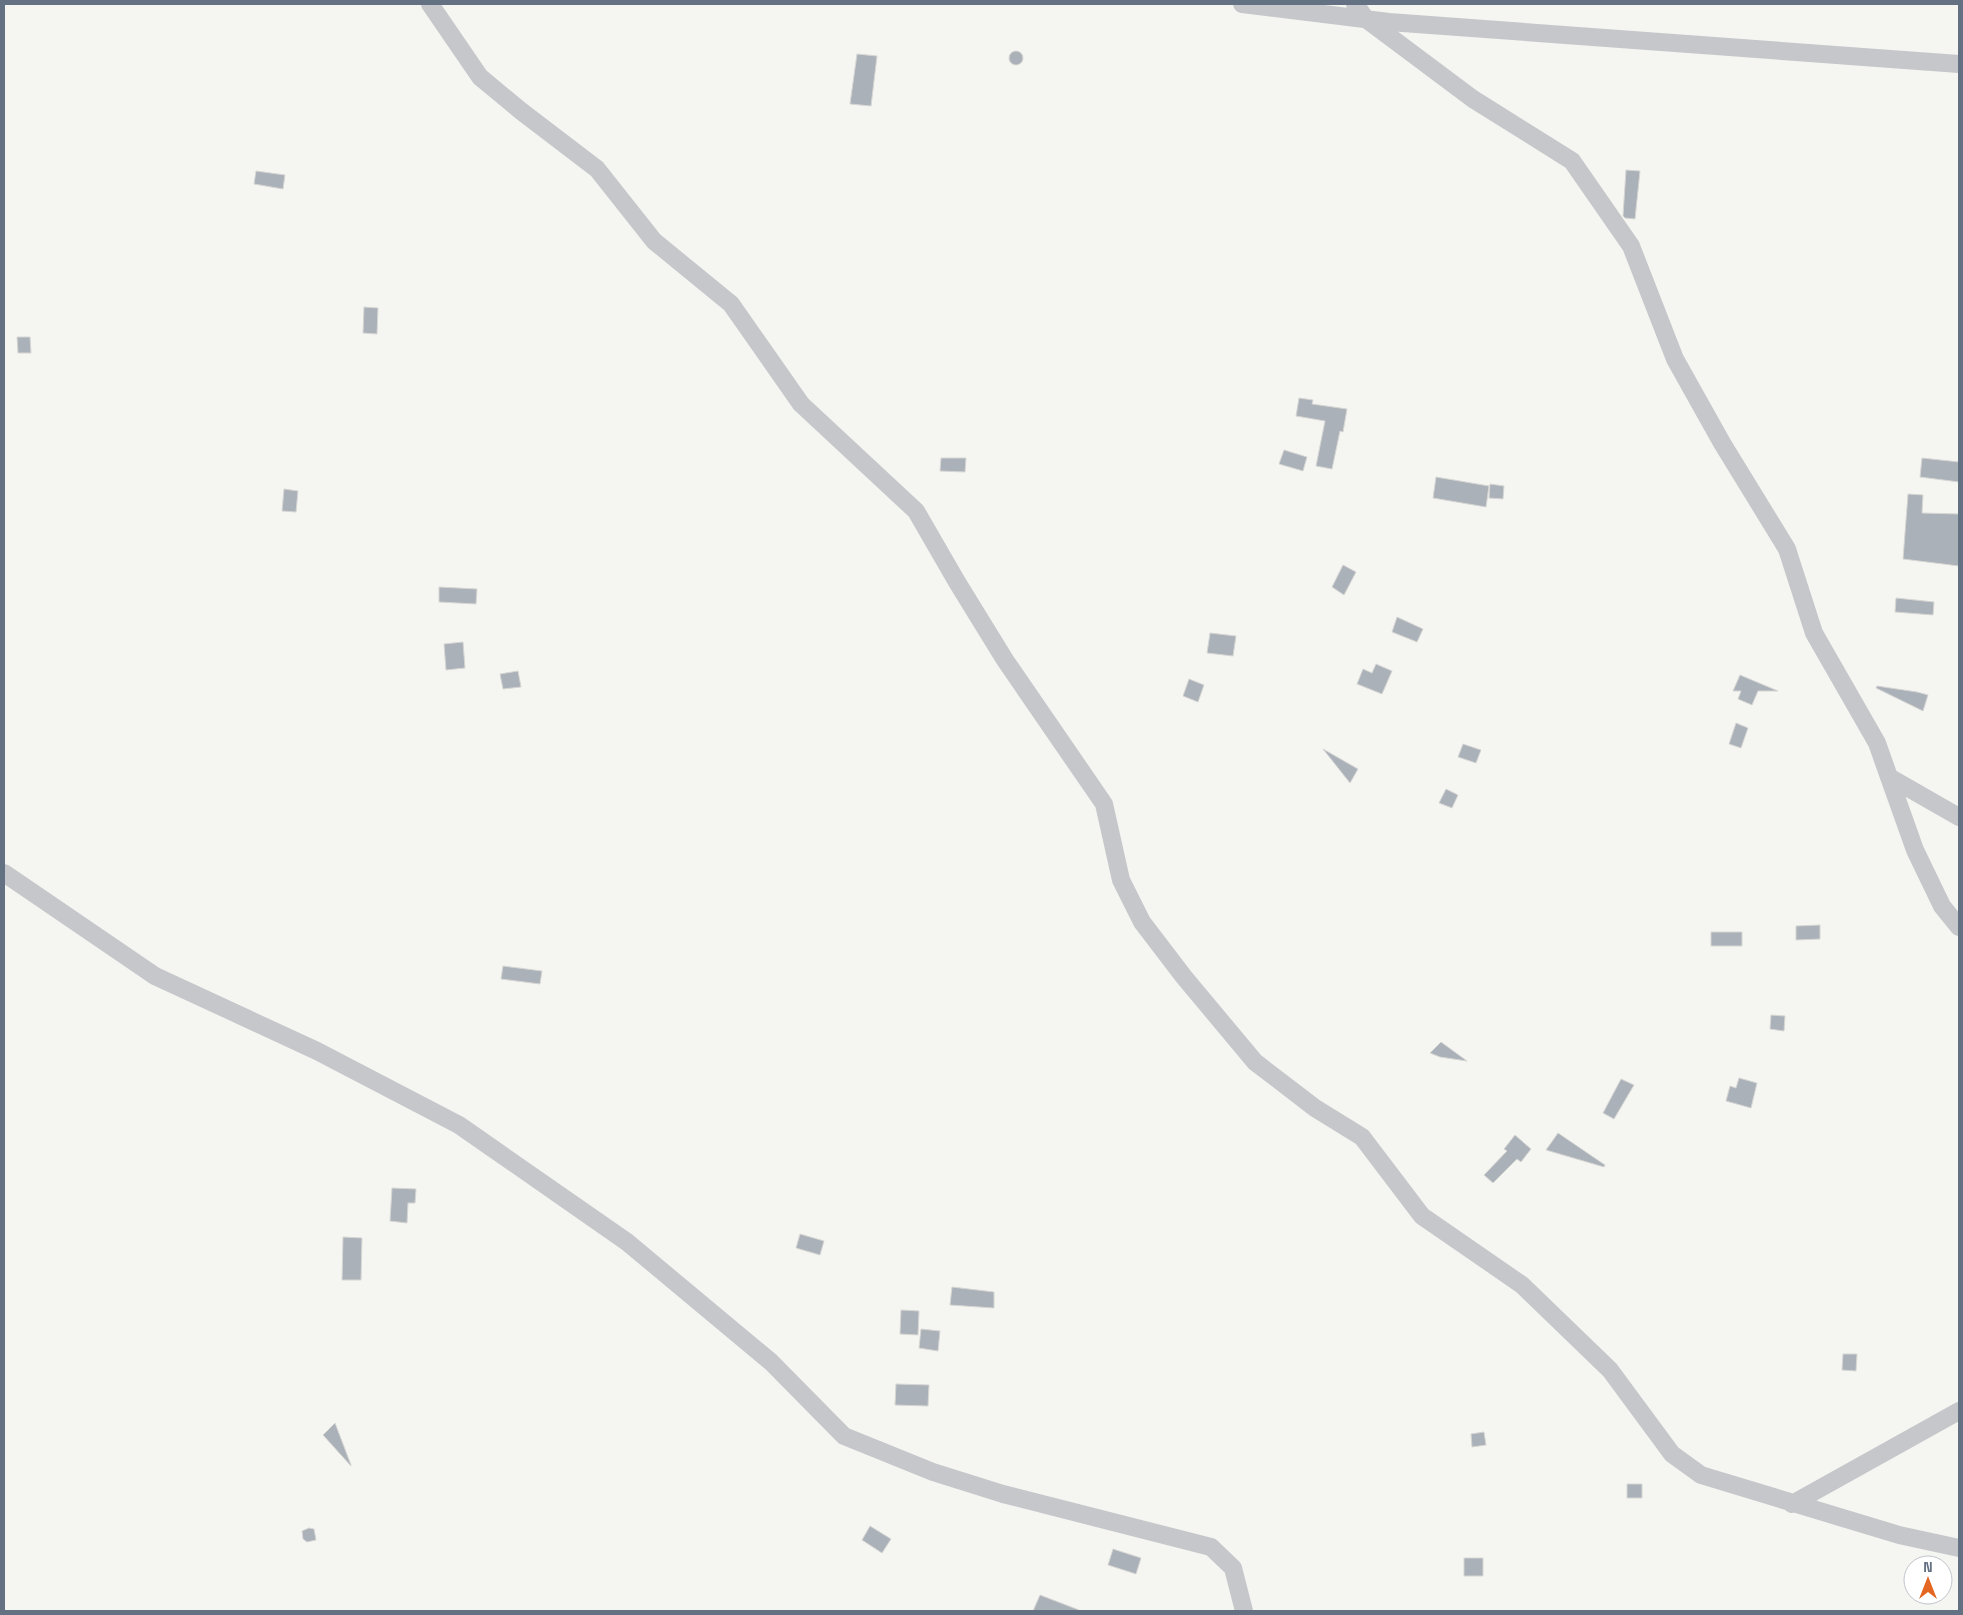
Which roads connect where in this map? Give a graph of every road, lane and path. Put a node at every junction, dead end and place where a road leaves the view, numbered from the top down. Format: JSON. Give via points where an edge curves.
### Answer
{"nodes":[{"id":1,"x":430,"y":4,"type":"edge"},
{"id":2,"x":1242,"y":4,"type":"edge"},
{"id":3,"x":1355,"y":4,"type":"edge"},
{"id":4,"x":1366,"y":19,"type":"junction"},
{"id":5,"x":1959,"y":64,"type":"edge"},
{"id":6,"x":1889,"y":777,"type":"junction"},
{"id":7,"x":1959,"y":817,"type":"edge"},
{"id":8,"x":4,"y":873,"type":"edge"},
{"id":9,"x":1959,"y":927,"type":"edge"},
{"id":10,"x":1959,"y":1411,"type":"edge"},
{"id":11,"x":1792,"y":1504,"type":"junction"},
{"id":12,"x":1959,"y":1548,"type":"edge"},
{"id":13,"x":1244,"y":1611,"type":"edge"}],
"edges":[{"from":1,"to":11,"type":"street","via":[[480,77],[597,169],[654,241],[731,304],[801,404],[916,511],[1005,660],[1104,804],[1121,880],[1142,922],[1255,1062],[1315,1108],[1362,1137],[1422,1216],[1522,1285],[1610,1370],[1672,1454],[1701,1475]]},
{"from":2,"to":4,"type":"street"},
{"from":3,"to":4,"type":"street"},
{"from":4,"to":5,"type":"street"},
{"from":4,"to":6,"type":"street","via":[[1473,99],[1572,161],[1631,246],[1675,359],[1787,549],[1814,633],[1877,743]]},
{"from":6,"to":7,"type":"street"},
{"from":6,"to":9,"type":"street","via":[[1915,850],[1942,906]]},
{"from":8,"to":13,"type":"street","via":[[154,976],[317,1051],[459,1125],[626,1242],[770,1362],[844,1436],[933,1472],[994,1491],[1211,1547],[1233,1568]]},
{"from":10,"to":11,"type":"street"},
{"from":11,"to":12,"type":"street","via":[[1899,1535]]}]}
